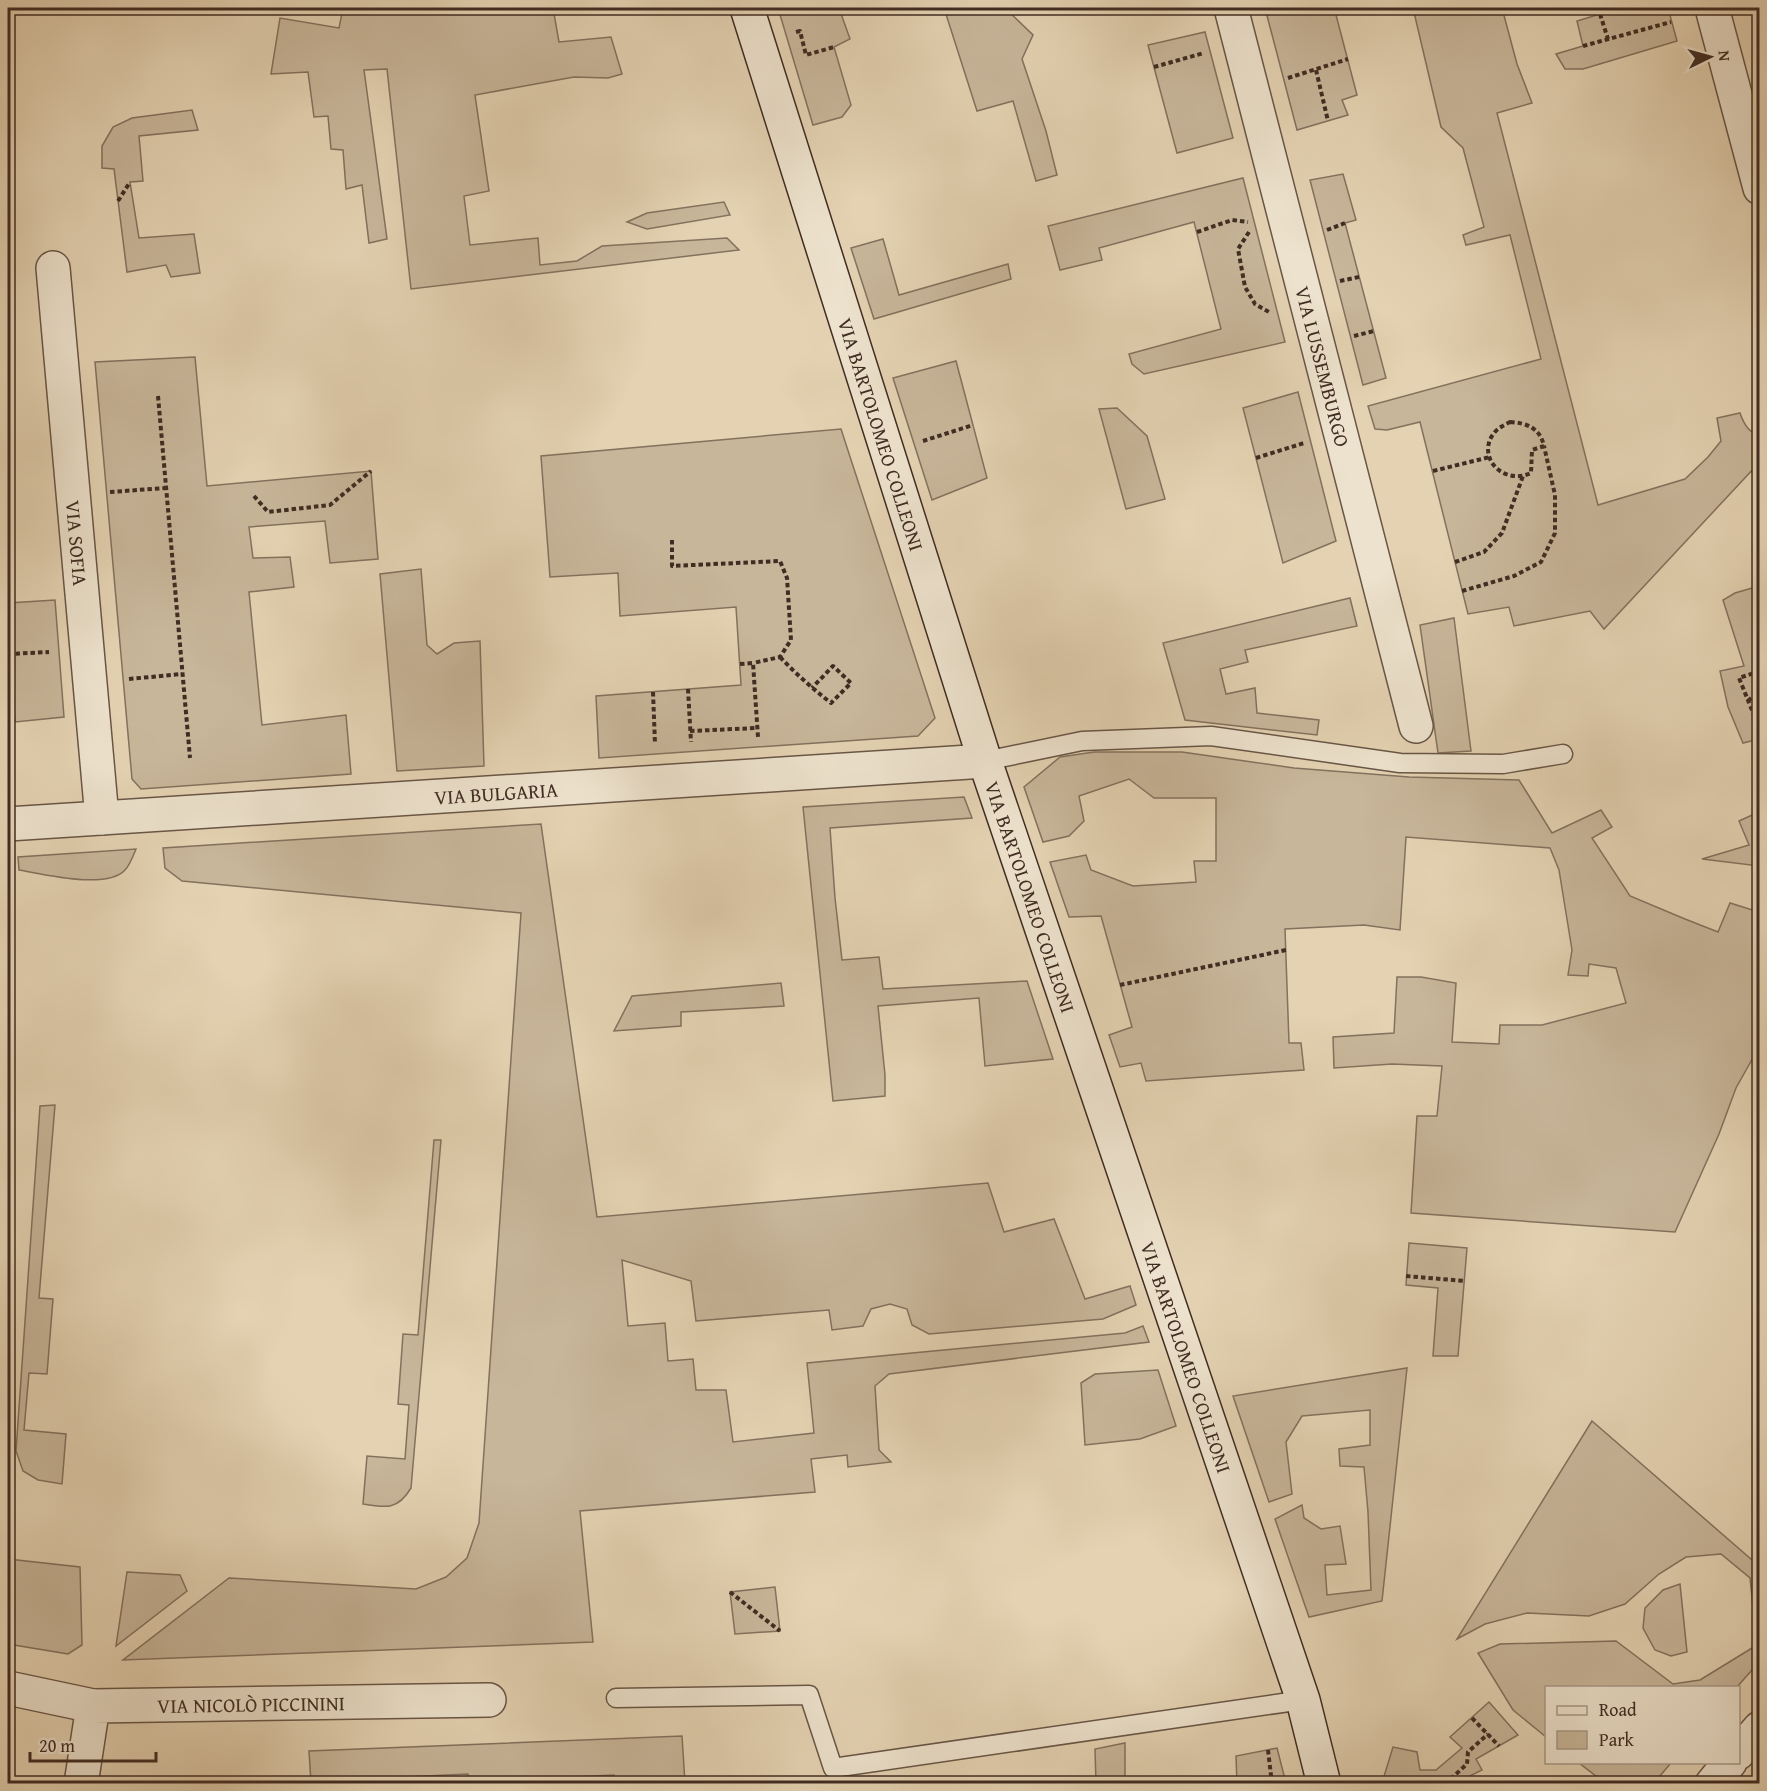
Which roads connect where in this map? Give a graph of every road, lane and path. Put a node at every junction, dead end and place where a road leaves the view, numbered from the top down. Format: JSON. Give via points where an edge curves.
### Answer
{"nodes":[{"id":1,"x":747,"y":8,"type":"edge"},
{"id":2,"x":1231,"y":8,"type":"edge"},
{"id":3,"x":1712,"y":8,"type":"edge"},
{"id":4,"x":1600,"y":14,"type":"dead end"},
{"id":5,"x":1671,"y":22,"type":"dead end"},
{"id":6,"x":793,"y":33,"type":"dead end"},
{"id":7,"x":1608,"y":39,"type":"junction"},
{"id":8,"x":1583,"y":46,"type":"dead end"},
{"id":9,"x":834,"y":47,"type":"dead end"},
{"id":10,"x":1210,"y":52,"type":"dead end"},
{"id":11,"x":1348,"y":59,"type":"dead end"},
{"id":12,"x":1154,"y":67,"type":"dead end"},
{"id":13,"x":1316,"y":70,"type":"junction"},
{"id":14,"x":1284,"y":80,"type":"dead end"},
{"id":15,"x":1328,"y":121,"type":"dead end"},
{"id":16,"x":130,"y":182,"type":"dead end"},
{"id":17,"x":1760,"y":188,"type":"edge"},
{"id":18,"x":118,"y":201,"type":"dead end"},
{"id":19,"x":1345,"y":223,"type":"dead end"},
{"id":20,"x":1324,"y":231,"type":"dead end"},
{"id":21,"x":1197,"y":232,"type":"dead end"},
{"id":22,"x":53,"y":268,"type":"dead end"},
{"id":23,"x":1359,"y":277,"type":"dead end"},
{"id":24,"x":1336,"y":282,"type":"dead end"},
{"id":25,"x":1271,"y":313,"type":"dead end"},
{"id":26,"x":1374,"y":331,"type":"dead end"},
{"id":27,"x":1350,"y":337,"type":"dead end"},
{"id":28,"x":158,"y":396,"type":"dead end"},
{"id":29,"x":973,"y":426,"type":"dead end"},
{"id":30,"x":1310,"y":440,"type":"dead end"},
{"id":31,"x":914,"y":444,"type":"dead end"},
{"id":32,"x":1544,"y":446,"type":"junction"},
{"id":33,"x":1490,"y":457,"type":"junction"},
{"id":34,"x":1256,"y":458,"type":"dead end"},
{"id":35,"x":371,"y":471,"type":"dead end"},
{"id":36,"x":1433,"y":471,"type":"dead end"},
{"id":37,"x":1523,"y":476,"type":"junction"},
{"id":38,"x":166,"y":488,"type":"junction"},
{"id":39,"x":107,"y":492,"type":"dead end"},
{"id":40,"x":254,"y":496,"type":"dead end"},
{"id":41,"x":672,"y":540,"type":"dead end"},
{"id":42,"x":1455,"y":562,"type":"dead end"},
{"id":43,"x":1462,"y":591,"type":"dead end"},
{"id":44,"x":59,"y":651,"type":"dead end"},
{"id":45,"x":8,"y":654,"type":"edge"},
{"id":46,"x":780,"y":657,"type":"junction"},
{"id":47,"x":753,"y":663,"type":"junction"},
{"id":48,"x":740,"y":664,"type":"dead end"},
{"id":49,"x":1757,"y":672,"type":"edge"},
{"id":50,"x":182,"y":674,"type":"junction"},
{"id":51,"x":123,"y":680,"type":"dead end"},
{"id":52,"x":812,"y":688,"type":"junction"},
{"id":53,"x":688,"y":689,"type":"dead end"},
{"id":54,"x":1760,"y":689,"type":"edge"},
{"id":55,"x":653,"y":692,"type":"dead end"},
{"id":56,"x":1748,"y":701,"type":"junction"},
{"id":57,"x":1416,"y":726,"type":"dead end"},
{"id":58,"x":757,"y":728,"type":"junction"},
{"id":59,"x":1760,"y":730,"type":"edge"},
{"id":60,"x":690,"y":731,"type":"junction"},
{"id":61,"x":759,"y":747,"type":"dead end"},
{"id":62,"x":692,"y":751,"type":"dead end"},
{"id":63,"x":656,"y":753,"type":"dead end"},
{"id":64,"x":1563,"y":754,"type":"dead end"},
{"id":65,"x":190,"y":758,"type":"dead end"},
{"id":66,"x":985,"y":761,"type":"junction"},
{"id":67,"x":102,"y":818,"type":"junction"},
{"id":68,"x":8,"y":824,"type":"edge"},
{"id":69,"x":1286,"y":950,"type":"dead end"},
{"id":70,"x":1120,"y":985,"type":"dead end"},
{"id":71,"x":1406,"y":1276,"type":"dead end"},
{"id":72,"x":1465,"y":1281,"type":"dead end"},
{"id":73,"x":730,"y":1592,"type":"dead end"},
{"id":74,"x":780,"y":1631,"type":"dead end"},
{"id":75,"x":8,"y":1688,"type":"edge"},
{"id":76,"x":616,"y":1698,"type":"dead end"},
{"id":77,"x":489,"y":1700,"type":"dead end"},
{"id":78,"x":1304,"y":1700,"type":"junction"},
{"id":79,"x":93,"y":1706,"type":"junction"},
{"id":80,"x":1472,"y":1718,"type":"dead end"},
{"id":81,"x":1760,"y":1728,"type":"edge"},
{"id":82,"x":1488,"y":1734,"type":"junction"},
{"id":83,"x":1499,"y":1746,"type":"dead end"},
{"id":84,"x":1268,"y":1750,"type":"dead end"},
{"id":85,"x":1740,"y":1751,"type":"edge"},
{"id":86,"x":1728,"y":1764,"type":"edge"},
{"id":87,"x":81,"y":1784,"type":"edge"},
{"id":88,"x":1272,"y":1784,"type":"edge"},
{"id":89,"x":1324,"y":1784,"type":"edge"},
{"id":90,"x":1445,"y":1784,"type":"edge"},
{"id":91,"x":1712,"y":1784,"type":"edge"}],
"edges":[{"from":1,"to":66,"type":"street","name":"VIA BARTOLOMEO COLLEONI"},
{"from":2,"to":57,"type":"street","name":"VIA LUSSEMBURGO"},
{"from":3,"to":17,"type":"street"},
{"from":4,"to":7,"type":"path"},
{"from":5,"to":7,"type":"path"},
{"from":6,"to":9,"type":"path","via":[[800,31],[806,55]]},
{"from":7,"to":8,"type":"path"},
{"from":10,"to":12,"type":"path"},
{"from":11,"to":13,"type":"path"},
{"from":13,"to":14,"type":"path"},
{"from":13,"to":15,"type":"path"},
{"from":16,"to":18,"type":"path"},
{"from":19,"to":20,"type":"path"},
{"from":21,"to":25,"type":"path","via":[[1232,220],[1254,223],[1238,249],[1245,287],[1255,304]]},
{"from":22,"to":67,"type":"street","name":"VIA SOFIA"},
{"from":23,"to":24,"type":"path"},
{"from":26,"to":27,"type":"path"},
{"from":28,"to":38,"type":"path"},
{"from":29,"to":31,"type":"path"},
{"from":30,"to":34,"type":"path"},
{"from":32,"to":33,"type":"path","via":[[1532,427],[1510,422],[1494,433]]},
{"from":32,"to":37,"type":"path","via":[[1532,450],[1531,473]]},
{"from":32,"to":43,"type":"path","via":[[1555,495],[1555,533],[1541,562],[1514,576]]},
{"from":33,"to":36,"type":"path"},
{"from":33,"to":37,"type":"path","via":[[1504,474]]},
{"from":35,"to":40,"type":"path","via":[[330,505],[268,512]]},
{"from":37,"to":42,"type":"path","via":[[1502,533],[1484,552]]},
{"from":38,"to":39,"type":"path"},
{"from":38,"to":50,"type":"path"},
{"from":41,"to":46,"type":"path","via":[[672,566],[780,561],[787,578],[791,640]]},
{"from":44,"to":45,"type":"path"},
{"from":46,"to":47,"type":"path"},
{"from":46,"to":52,"type":"path"},
{"from":47,"to":48,"type":"path"},
{"from":47,"to":58,"type":"path"},
{"from":49,"to":54,"type":"path"},
{"from":49,"to":56,"type":"path","via":[[1739,678]]},
{"from":50,"to":51,"type":"path"},
{"from":50,"to":65,"type":"path"},
{"from":52,"to":52,"type":"path","via":[[831,702],[850,683],[833,666]]},
{"from":53,"to":60,"type":"path"},
{"from":54,"to":56,"type":"path"},
{"from":55,"to":63,"type":"path"},
{"from":56,"to":59,"type":"path"},
{"from":58,"to":60,"type":"path"},
{"from":58,"to":61,"type":"path"},
{"from":60,"to":62,"type":"path"},
{"from":64,"to":66,"type":"lane","via":[[1503,764],[1400,763],[1211,736],[1082,741]]},
{"from":66,"to":67,"type":"street","name":"VIA BULGARIA"},
{"from":66,"to":78,"type":"street","name":"VIA BARTOLOMEO COLLEONI"},
{"from":67,"to":68,"type":"street","name":"VIA BULGARIA"},
{"from":69,"to":70,"type":"path"},
{"from":71,"to":72,"type":"path"},
{"from":73,"to":74,"type":"path"},
{"from":75,"to":79,"type":"street","name":"VIA NICOLÒ PICCININI"},
{"from":76,"to":78,"type":"lane","via":[[809,1695],[833,1768]]},
{"from":77,"to":79,"type":"street","name":"VIA NICOLÒ PICCININI"},
{"from":78,"to":89,"type":"street","name":"VIA BARTOLOMEO COLLEONI"},
{"from":79,"to":87,"type":"street"},
{"from":80,"to":82,"type":"path"},
{"from":81,"to":85,"type":"street"},
{"from":82,"to":83,"type":"path"},
{"from":82,"to":90,"type":"path","via":[[1468,1752],[1467,1764]]},
{"from":84,"to":88,"type":"path"},
{"from":86,"to":91,"type":"street"}]}
